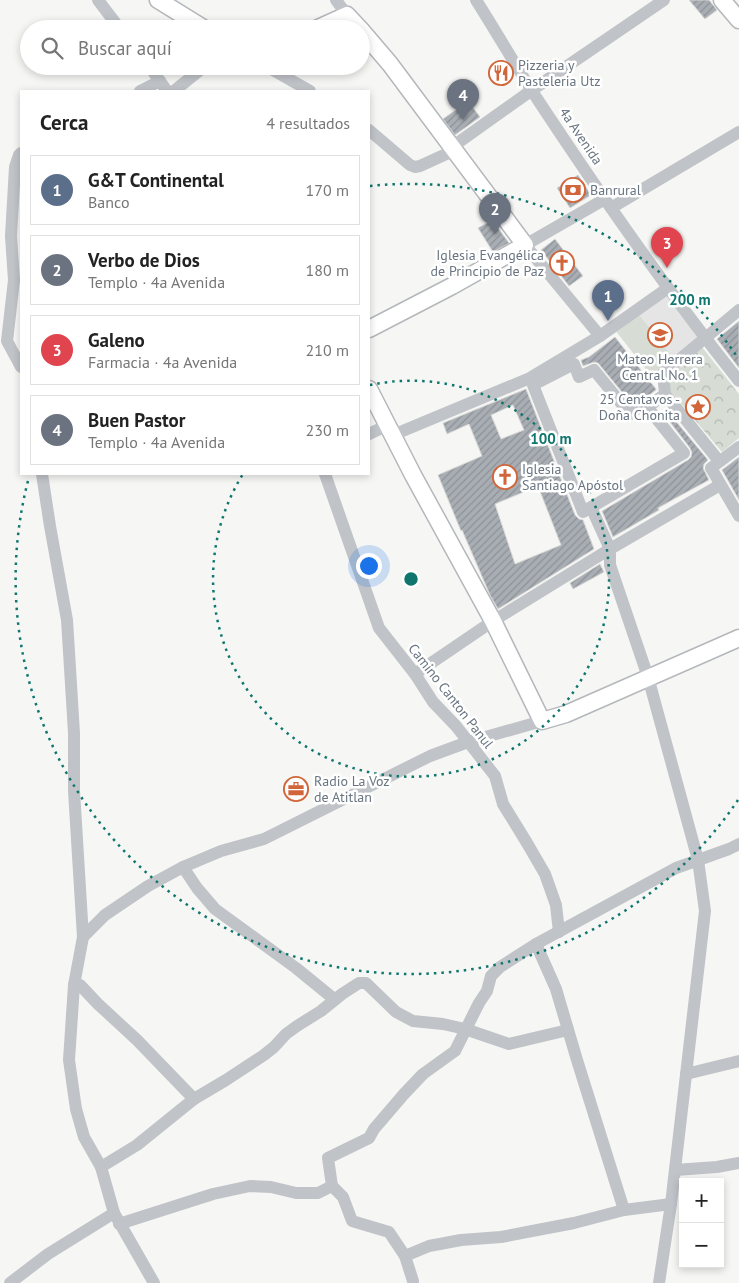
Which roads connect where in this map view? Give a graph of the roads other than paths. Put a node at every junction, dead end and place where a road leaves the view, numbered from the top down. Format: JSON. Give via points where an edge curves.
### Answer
{"nodes":[{"id":1,"x":98,"y":0,"type":"edge"},
{"id":2,"x":158,"y":0,"type":"edge"},
{"id":3,"x":336,"y":0,"type":"edge"},
{"id":4,"x":476,"y":0,"type":"edge"},
{"id":5,"x":664,"y":0,"type":"edge"},
{"id":6,"x":722,"y":0,"type":"edge"},
{"id":7,"x":347,"y":15,"type":"junction"},
{"id":8,"x":113,"y":20,"type":"edge"},
{"id":9,"x":190,"y":20,"type":"edge"},
{"id":10,"x":336,"y":20,"type":"edge"},
{"id":11,"x":352,"y":20,"type":"edge"},
{"id":12,"x":739,"y":20,"type":"edge"},
{"id":13,"x":370,"y":40,"type":"edge"},
{"id":14,"x":155,"y":75,"type":"edge"},
{"id":15,"x":194,"y":75,"type":"edge"},
{"id":16,"x":282,"y":75,"type":"edge"},
{"id":17,"x":163,"y":86,"type":"edge"},
{"id":18,"x":145,"y":90,"type":"edge"},
{"id":19,"x":175,"y":90,"type":"edge"},
{"id":20,"x":308,"y":90,"type":"edge"},
{"id":21,"x":532,"y":90,"type":"junction"},
{"id":22,"x":370,"y":131,"type":"edge"},
{"id":23,"x":739,"y":132,"type":"edge"},
{"id":24,"x":453,"y":148,"type":"junction"},
{"id":25,"x":20,"y":154,"type":"edge"},
{"id":26,"x":608,"y":204,"type":"junction"},
{"id":27,"x":524,"y":245,"type":"junction"},
{"id":28,"x":668,"y":288,"type":"junction"},
{"id":29,"x":739,"y":310,"type":"edge"},
{"id":30,"x":370,"y":328,"type":"edge"},
{"id":31,"x":600,"y":336,"type":"junction"},
{"id":32,"x":705,"y":339,"type":"junction"},
{"id":33,"x":20,"y":365,"type":"edge"},
{"id":34,"x":739,"y":381,"type":"edge"},
{"id":35,"x":370,"y":391,"type":"edge"},
{"id":36,"x":665,"y":394,"type":"junction"},
{"id":37,"x":648,"y":407,"type":"junction"},
{"id":38,"x":391,"y":430,"type":"junction"},
{"id":39,"x":370,"y":434,"type":"edge"},
{"id":40,"x":739,"y":447,"type":"edge"},
{"id":41,"x":720,"y":462,"type":"junction"},
{"id":42,"x":42,"y":475,"type":"edge"},
{"id":43,"x":325,"y":475,"type":"edge"},
{"id":44,"x":720,"y":485,"type":"junction"},
{"id":45,"x":591,"y":507,"type":"junction"},
{"id":46,"x":739,"y":516,"type":"edge"},
{"id":47,"x":610,"y":549,"type":"junction"},
{"id":48,"x":494,"y":621,"type":"junction"},
{"id":49,"x":739,"y":638,"type":"edge"},
{"id":50,"x":415,"y":674,"type":"junction"},
{"id":51,"x":648,"y":677,"type":"junction"},
{"id":52,"x":542,"y":722,"type":"junction"},
{"id":53,"x":468,"y":742,"type":"junction"},
{"id":54,"x":739,"y":844,"type":"edge"},
{"id":55,"x":698,"y":860,"type":"junction"},
{"id":56,"x":183,"y":867,"type":"junction"},
{"id":57,"x":559,"y":932,"type":"junction"},
{"id":58,"x":83,"y":938,"type":"junction"},
{"id":59,"x":536,"y":944,"type":"junction"},
{"id":60,"x":74,"y":985,"type":"junction"},
{"id":61,"x":334,"y":999,"type":"junction"},
{"id":62,"x":465,"y":1030,"type":"junction"},
{"id":63,"x":568,"y":1030,"type":"junction"},
{"id":64,"x":739,"y":1061,"type":"edge"},
{"id":65,"x":686,"y":1074,"type":"junction"},
{"id":66,"x":194,"y":1099,"type":"junction"},
{"id":67,"x":739,"y":1163,"type":"edge"},
{"id":68,"x":101,"y":1167,"type":"junction"},
{"id":69,"x":675,"y":1170,"type":"junction"},
{"id":70,"x":332,"y":1186,"type":"junction"},
{"id":71,"x":671,"y":1204,"type":"junction"},
{"id":72,"x":624,"y":1210,"type":"junction"},
{"id":73,"x":117,"y":1218,"type":"junction"},
{"id":74,"x":405,"y":1256,"type":"junction"},
{"id":75,"x":413,"y":1281,"type":"dead end"},
{"id":76,"x":10,"y":1283,"type":"edge"},
{"id":77,"x":154,"y":1283,"type":"edge"},
{"id":78,"x":659,"y":1283,"type":"edge"}],
"edges":[{"from":1,"to":8,"type":"street"},
{"from":2,"to":9,"type":"main road"},
{"from":3,"to":7,"type":"street"},
{"from":4,"to":21,"type":"street","name":"4a Avenida"},
{"from":5,"to":21,"type":"street"},
{"from":6,"to":12,"type":"main road"},
{"from":7,"to":10,"type":"main road"},
{"from":7,"to":11,"type":"main road"},
{"from":13,"to":24,"type":"main road"},
{"from":14,"to":17,"type":"street"},
{"from":15,"to":19,"type":"street"},
{"from":16,"to":20,"type":"street"},
{"from":17,"to":18,"type":"street"},
{"from":21,"to":24,"type":"street"},
{"from":21,"to":26,"type":"street","name":"4a Avenida"},
{"from":22,"to":24,"type":"street","via":[[415,167]]},
{"from":23,"to":26,"type":"street"},
{"from":24,"to":27,"type":"main road"},
{"from":25,"to":33,"type":"street","via":[[15,167],[11,236],[14,280],[7,341]]},
{"from":26,"to":27,"type":"street"},
{"from":26,"to":28,"type":"street","name":"4a Avenida"},
{"from":27,"to":30,"type":"main road"},
{"from":27,"to":31,"type":"street"},
{"from":28,"to":31,"type":"street"},
{"from":28,"to":32,"type":"street","name":"4a Avenida"},
{"from":29,"to":32,"type":"street"},
{"from":31,"to":38,"type":"street","via":[[530,378]]},
{"from":32,"to":34,"type":"street","name":"4a Avenida"},
{"from":32,"to":36,"type":"street","via":[[663,373]]},
{"from":35,"to":38,"type":"main road"},
{"from":36,"to":37,"type":"street"},
{"from":36,"to":41,"type":"street"},
{"from":37,"to":45,"type":"street","via":[[684,453]]},
{"from":37,"to":45,"type":"street","via":[[644,403],[630,414],[594,370],[579,376],[574,364],[533,385],[583,512]]},
{"from":38,"to":39,"type":"street"},
{"from":38,"to":48,"type":"main road"},
{"from":40,"to":41,"type":"street"},
{"from":41,"to":44,"type":"street","via":[[711,468]]},
{"from":42,"to":58,"type":"street","via":[[68,620]]},
{"from":43,"to":50,"type":"street","name":"Camino Canton Panul","via":[[379,628]]},
{"from":44,"to":46,"type":"street"},
{"from":44,"to":47,"type":"street"},
{"from":45,"to":47,"type":"street"},
{"from":47,"to":48,"type":"street"},
{"from":47,"to":51,"type":"street","via":[[610,565]]},
{"from":48,"to":50,"type":"street"},
{"from":48,"to":52,"type":"main road"},
{"from":49,"to":51,"type":"main road"},
{"from":50,"to":53,"type":"street","name":"Camino Canton Panul","via":[[433,702]]},
{"from":51,"to":52,"type":"main road"},
{"from":51,"to":55,"type":"street"},
{"from":52,"to":53,"type":"street"},
{"from":53,"to":56,"type":"street","via":[[430,756],[264,839],[221,851]]},
{"from":53,"to":57,"type":"street","name":"Camino Canton Panul","via":[[495,776],[503,804],[545,874],[556,905]]},
{"from":54,"to":55,"type":"street"},
{"from":55,"to":57,"type":"street","via":[[676,868]]},
{"from":55,"to":65,"type":"street","via":[[705,911]]},
{"from":56,"to":58,"type":"street","via":[[105,915]]},
{"from":56,"to":61,"type":"street","via":[[215,909]]},
{"from":57,"to":59,"type":"street"},
{"from":58,"to":60,"type":"street"},
{"from":59,"to":62,"type":"street","via":[[490,976],[488,991]]},
{"from":59,"to":63,"type":"street","via":[[556,989]]},
{"from":60,"to":66,"type":"street","via":[[80,984]]},
{"from":60,"to":68,"type":"street","via":[[69,1060],[76,1109],[84,1137]]},
{"from":61,"to":62,"type":"street","via":[[359,983],[366,984],[396,1012],[413,1021]]},
{"from":61,"to":66,"type":"street","via":[[286,1034],[264,1055]]},
{"from":62,"to":63,"type":"street","via":[[509,1044]]},
{"from":62,"to":70,"type":"street","via":[[455,1051],[423,1074],[368,1138],[328,1158]]},
{"from":63,"to":72,"type":"street"},
{"from":64,"to":65,"type":"street"},
{"from":65,"to":69,"type":"street"},
{"from":66,"to":68,"type":"street","via":[[137,1146]]},
{"from":67,"to":69,"type":"street"},
{"from":68,"to":73,"type":"street"},
{"from":69,"to":71,"type":"street"},
{"from":70,"to":73,"type":"street","via":[[318,1193],[250,1186]]},
{"from":70,"to":74,"type":"street","via":[[343,1197],[352,1221],[389,1232]]},
{"from":71,"to":72,"type":"street"},
{"from":71,"to":78,"type":"street"},
{"from":72,"to":74,"type":"street","via":[[574,1223],[437,1244]]},
{"from":73,"to":76,"type":"street","via":[[48,1254]]},
{"from":73,"to":77,"type":"street"},
{"from":74,"to":75,"type":"street"}]}
